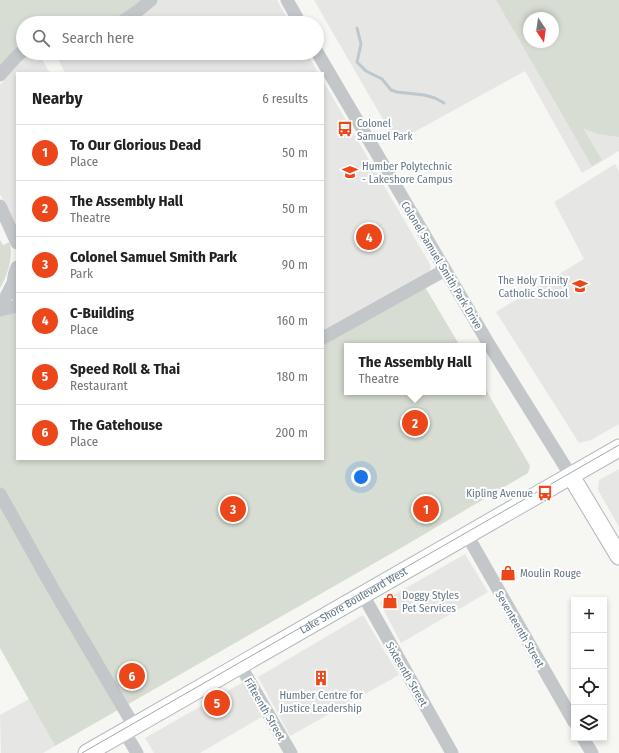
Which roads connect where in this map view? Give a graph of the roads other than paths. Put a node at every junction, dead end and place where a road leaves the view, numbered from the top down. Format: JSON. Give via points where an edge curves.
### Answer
{"nodes":[{"id":1,"x":150,"y":0,"type":"edge"},
{"id":2,"x":287,"y":0,"type":"edge"},
{"id":3,"x":130,"y":16,"type":"edge"},
{"id":4,"x":296,"y":16,"type":"edge"},
{"id":5,"x":16,"y":57,"type":"edge"},
{"id":6,"x":322,"y":60,"type":"edge"},
{"id":7,"x":0,"y":76,"type":"edge"},
{"id":8,"x":0,"y":206,"type":"edge"},
{"id":9,"x":16,"y":241,"type":"edge"},
{"id":10,"x":16,"y":269,"type":"edge"},
{"id":11,"x":445,"y":270,"type":"junction"},
{"id":12,"x":15,"y":289,"type":"edge"},
{"id":13,"x":16,"y":306,"type":"edge"},
{"id":14,"x":0,"y":309,"type":"edge"},
{"id":15,"x":324,"y":337,"type":"edge"},
{"id":16,"x":619,"y":448,"type":"edge"},
{"id":17,"x":571,"y":476,"type":"junction"},
{"id":18,"x":0,"y":494,"type":"edge"},
{"id":19,"x":467,"y":535,"type":"junction"},
{"id":20,"x":619,"y":556,"type":"edge"},
{"id":21,"x":363,"y":595,"type":"junction"},
{"id":22,"x":240,"y":665,"type":"junction"},
{"id":23,"x":571,"y":717,"type":"edge"},
{"id":24,"x":129,"y":729,"type":"junction"},
{"id":25,"x":585,"y":741,"type":"edge"},
{"id":26,"x":87,"y":753,"type":"edge"},
{"id":27,"x":137,"y":753,"type":"edge"},
{"id":28,"x":290,"y":753,"type":"edge"},
{"id":29,"x":452,"y":753,"type":"edge"},
{"id":30,"x":592,"y":753,"type":"edge"}],
"edges":[{"from":1,"to":3,"type":"street"},
{"from":2,"to":4,"type":"street"},
{"from":5,"to":7,"type":"street"},
{"from":6,"to":11,"type":"street","name":"Colonel Samuel Smith Park Drive"},
{"from":8,"to":9,"type":"street"},
{"from":10,"to":12,"type":"street"},
{"from":11,"to":15,"type":"street"},
{"from":11,"to":17,"type":"street","name":"Colonel Samuel Smith Park Drive"},
{"from":12,"to":14,"type":"street"},
{"from":13,"to":14,"type":"street"},
{"from":16,"to":17,"type":"main road","name":"Lake Shore Boulevard West"},
{"from":17,"to":19,"type":"main road","name":"Lake Shore Boulevard West"},
{"from":17,"to":20,"type":"main road"},
{"from":18,"to":24,"type":"street"},
{"from":19,"to":21,"type":"main road","name":"Lake Shore Boulevard West"},
{"from":19,"to":23,"type":"street","name":"Seventeenth Street"},
{"from":21,"to":22,"type":"main road","name":"Lake Shore Boulevard West"},
{"from":21,"to":29,"type":"street","name":"Sixteenth Street"},
{"from":22,"to":24,"type":"main road","name":"Lake Shore Boulevard West"},
{"from":22,"to":28,"type":"street","name":"Fifteenth Street"},
{"from":24,"to":26,"type":"main road","name":"Lake Shore Boulevard West"},
{"from":24,"to":27,"type":"street"},
{"from":25,"to":30,"type":"street"}]}
